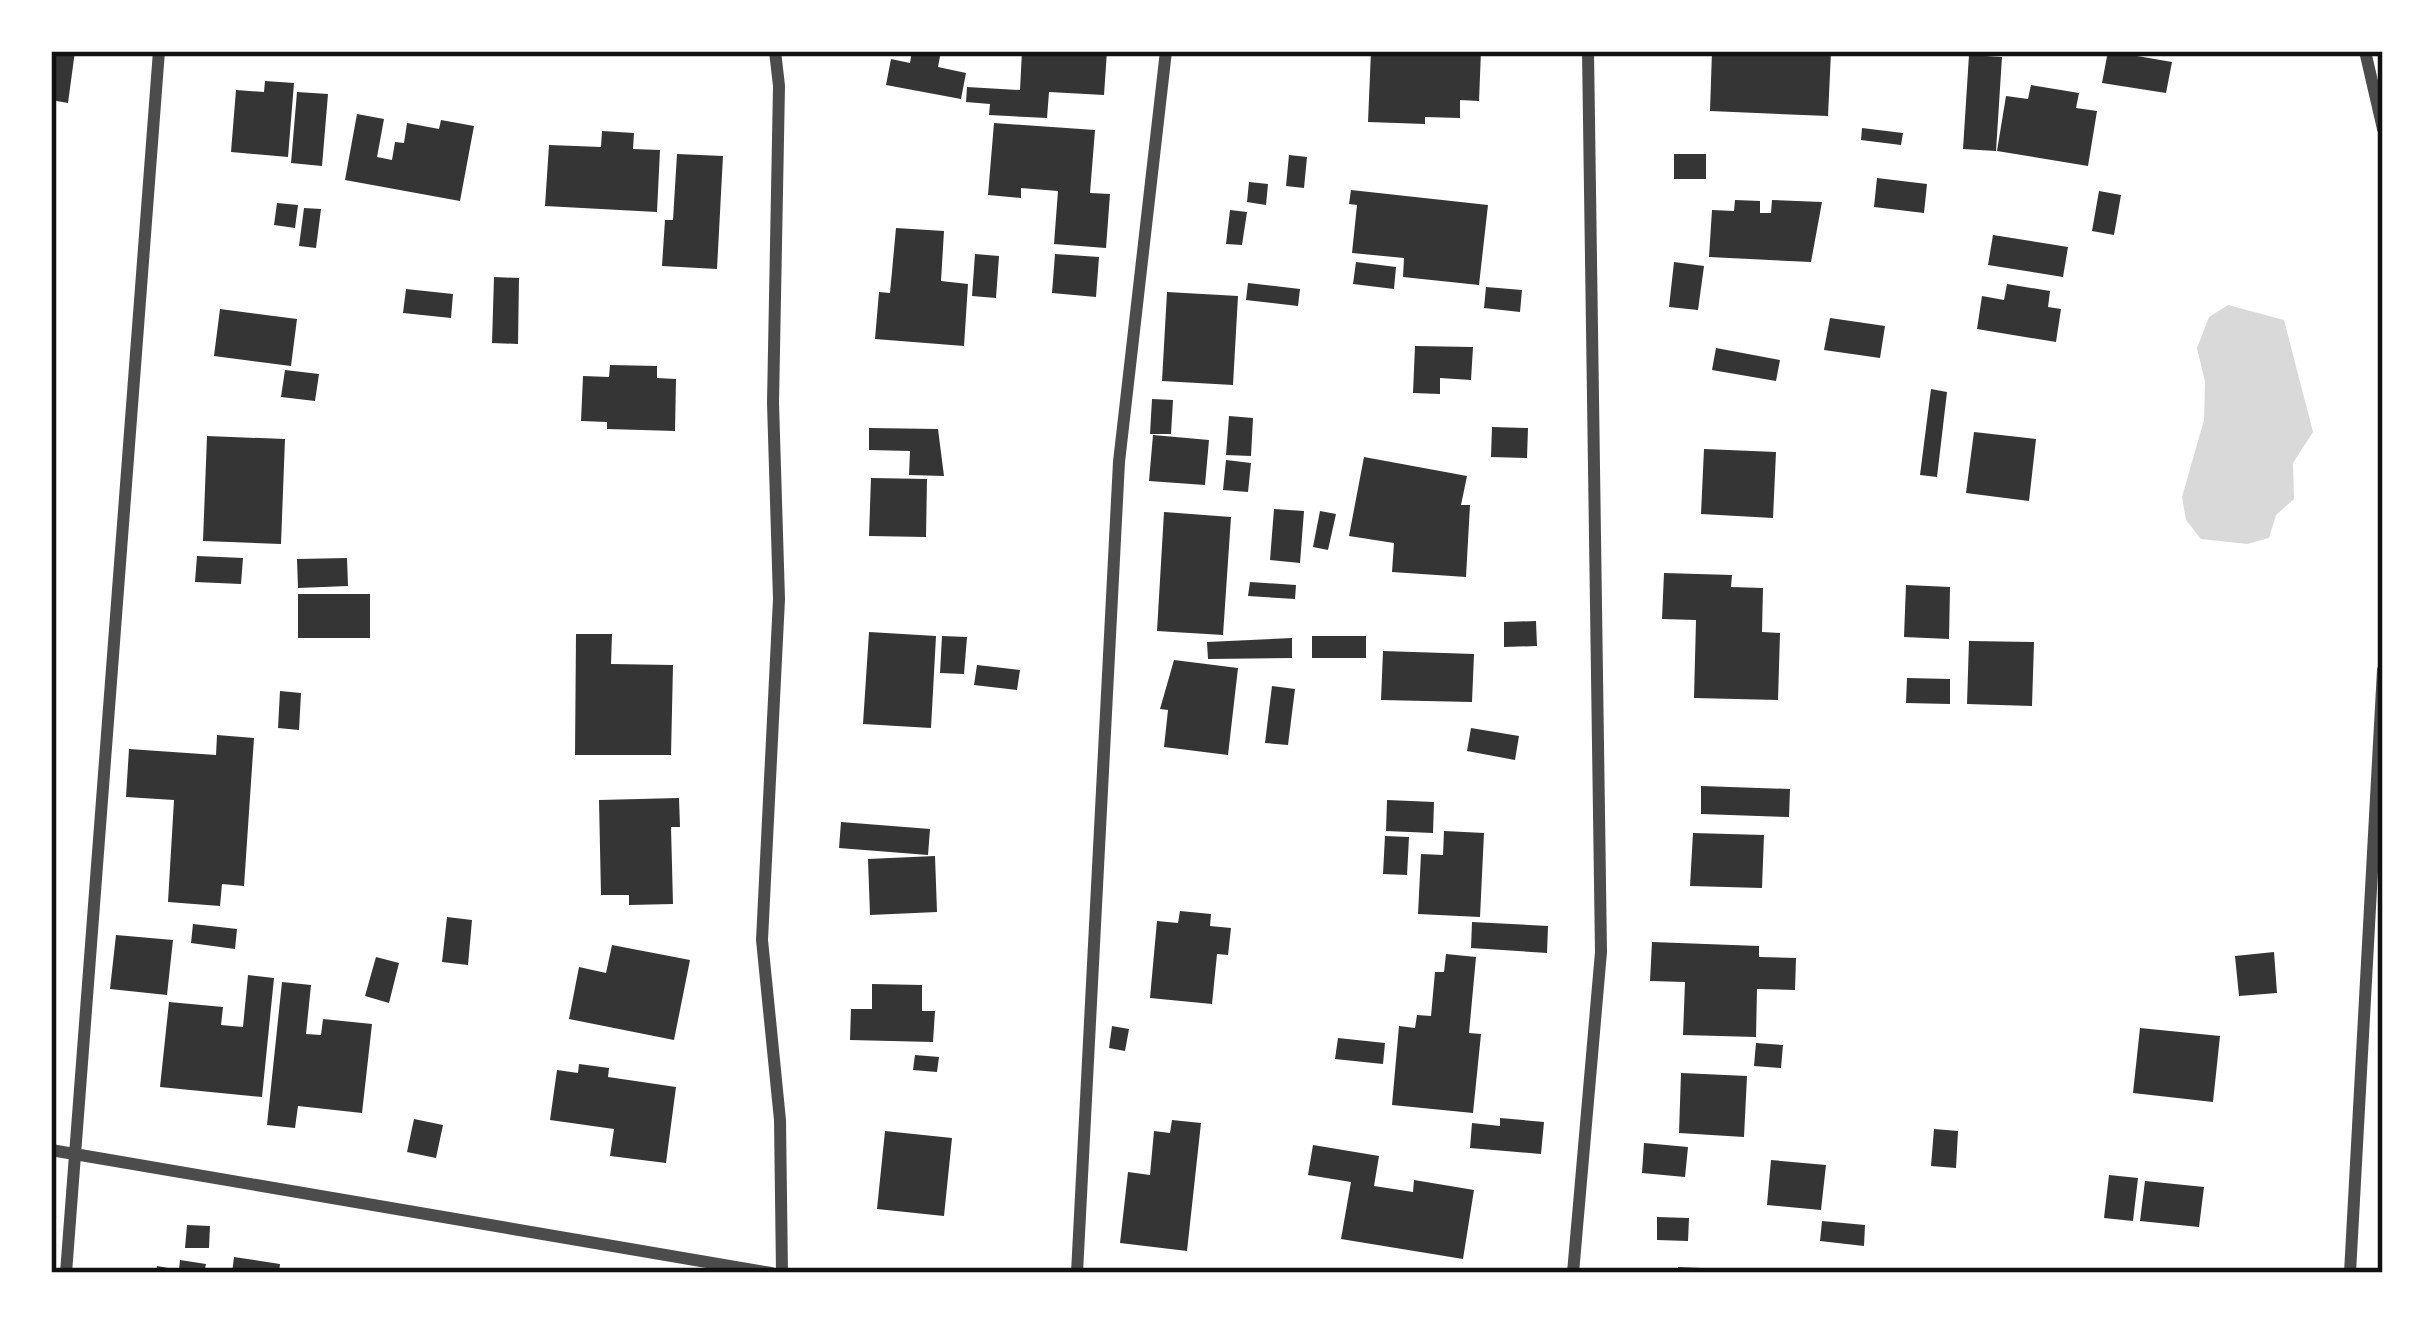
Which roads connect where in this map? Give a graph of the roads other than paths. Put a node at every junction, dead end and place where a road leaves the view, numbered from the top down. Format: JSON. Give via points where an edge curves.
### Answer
{"nodes":[{"id":1,"x":159,"y":51,"type":"edge"},
{"id":2,"x":775,"y":51,"type":"edge"},
{"id":3,"x":1166,"y":51,"type":"edge"},
{"id":4,"x":1588,"y":51,"type":"edge"},
{"id":5,"x":2365,"y":51,"type":"edge"},
{"id":6,"x":2383,"y":129,"type":"edge"},
{"id":7,"x":2383,"y":670,"type":"edge"},
{"id":8,"x":51,"y":1150,"type":"edge"},
{"id":9,"x":73,"y":1155,"type":"junction"},
{"id":10,"x":66,"y":1273,"type":"edge"},
{"id":11,"x":771,"y":1273,"type":"edge"},
{"id":12,"x":782,"y":1273,"type":"edge"},
{"id":13,"x":1077,"y":1273,"type":"edge"},
{"id":14,"x":1574,"y":1273,"type":"edge"},
{"id":15,"x":2350,"y":1273,"type":"edge"}],
"edges":[{"from":1,"to":9,"type":"street"},
{"from":2,"to":12,"type":"street","via":[[779,599],[762,940],[780,1120]]},
{"from":3,"to":13,"type":"street","via":[[1119,462]]},
{"from":4,"to":14,"type":"street","via":[[1600,952]]},
{"from":5,"to":6,"type":"street"},
{"from":7,"to":15,"type":"street"},
{"from":8,"to":9,"type":"street"},
{"from":9,"to":10,"type":"street"},
{"from":9,"to":11,"type":"street"}]}
